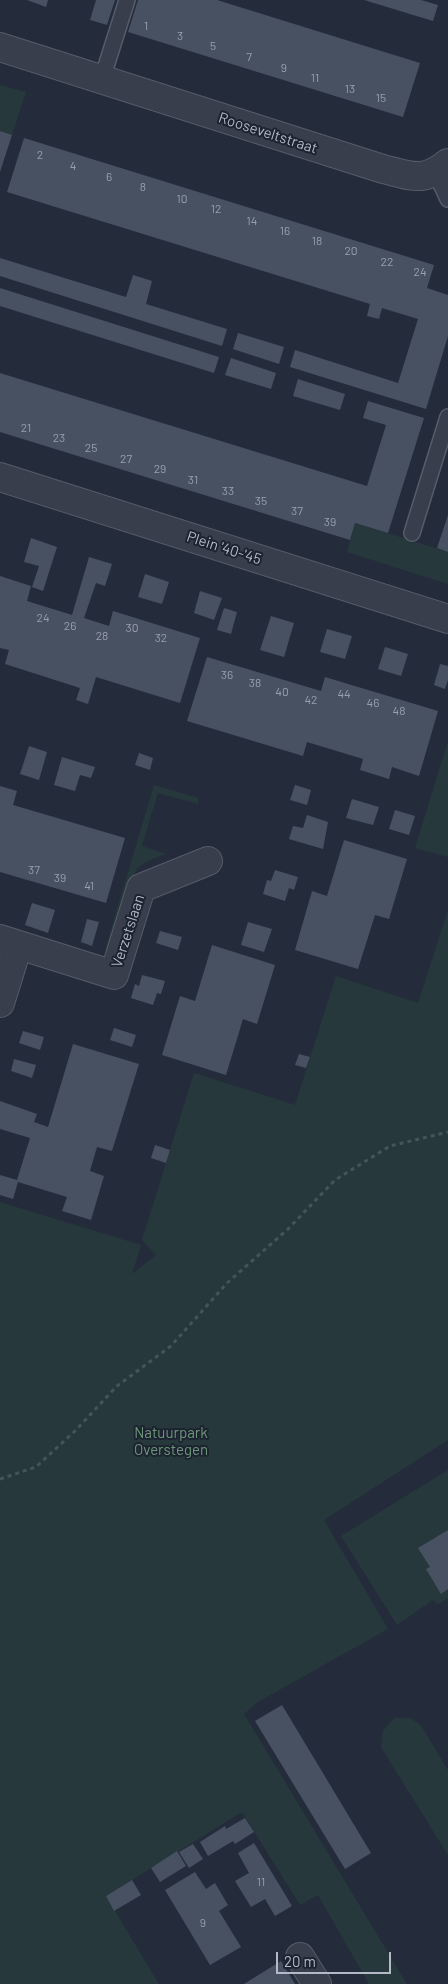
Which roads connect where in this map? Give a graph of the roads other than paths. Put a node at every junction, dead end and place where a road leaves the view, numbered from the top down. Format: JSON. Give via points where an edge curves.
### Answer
{"nodes":[{"id":1,"x":127,"y":0,"type":"edge"},
{"id":2,"x":0,"y":47,"type":"edge"},
{"id":3,"x":102,"y":79,"type":"junction"},
{"id":4,"x":442,"y":168,"type":"edge"},
{"id":5,"x":448,"y":199,"type":"edge"},
{"id":6,"x":448,"y":417,"type":"edge"},
{"id":7,"x":0,"y":477,"type":"edge"},
{"id":8,"x":412,"y":533,"type":"dead end"},
{"id":9,"x":448,"y":619,"type":"edge"},
{"id":10,"x":208,"y":861,"type":"dead end"},
{"id":11,"x":9,"y":942,"type":"edge"},
{"id":12,"x":0,"y":1003,"type":"edge"},
{"id":13,"x":300,"y":1957,"type":"dead end"},
{"id":14,"x":317,"y":1984,"type":"edge"}],
"edges":[{"from":1,"to":3,"type":"lane"},
{"from":2,"to":3,"type":"street","name":"Rooseveltstraat"},
{"from":3,"to":4,"type":"street","name":"Rooseveltstraat","via":[[383,169],[417,177]]},
{"from":4,"to":5,"type":"lane","name":"Rooseveltstraat"},
{"from":6,"to":8,"type":"lane"},
{"from":7,"to":9,"type":"street","name":"Plein '40-'45"},
{"from":10,"to":11,"type":"street","name":"Verzetslaan","via":[[141,888],[114,975]]},
{"from":11,"to":12,"type":"street","name":"Verzetslaan"},
{"from":13,"to":14,"type":"street"}]}
